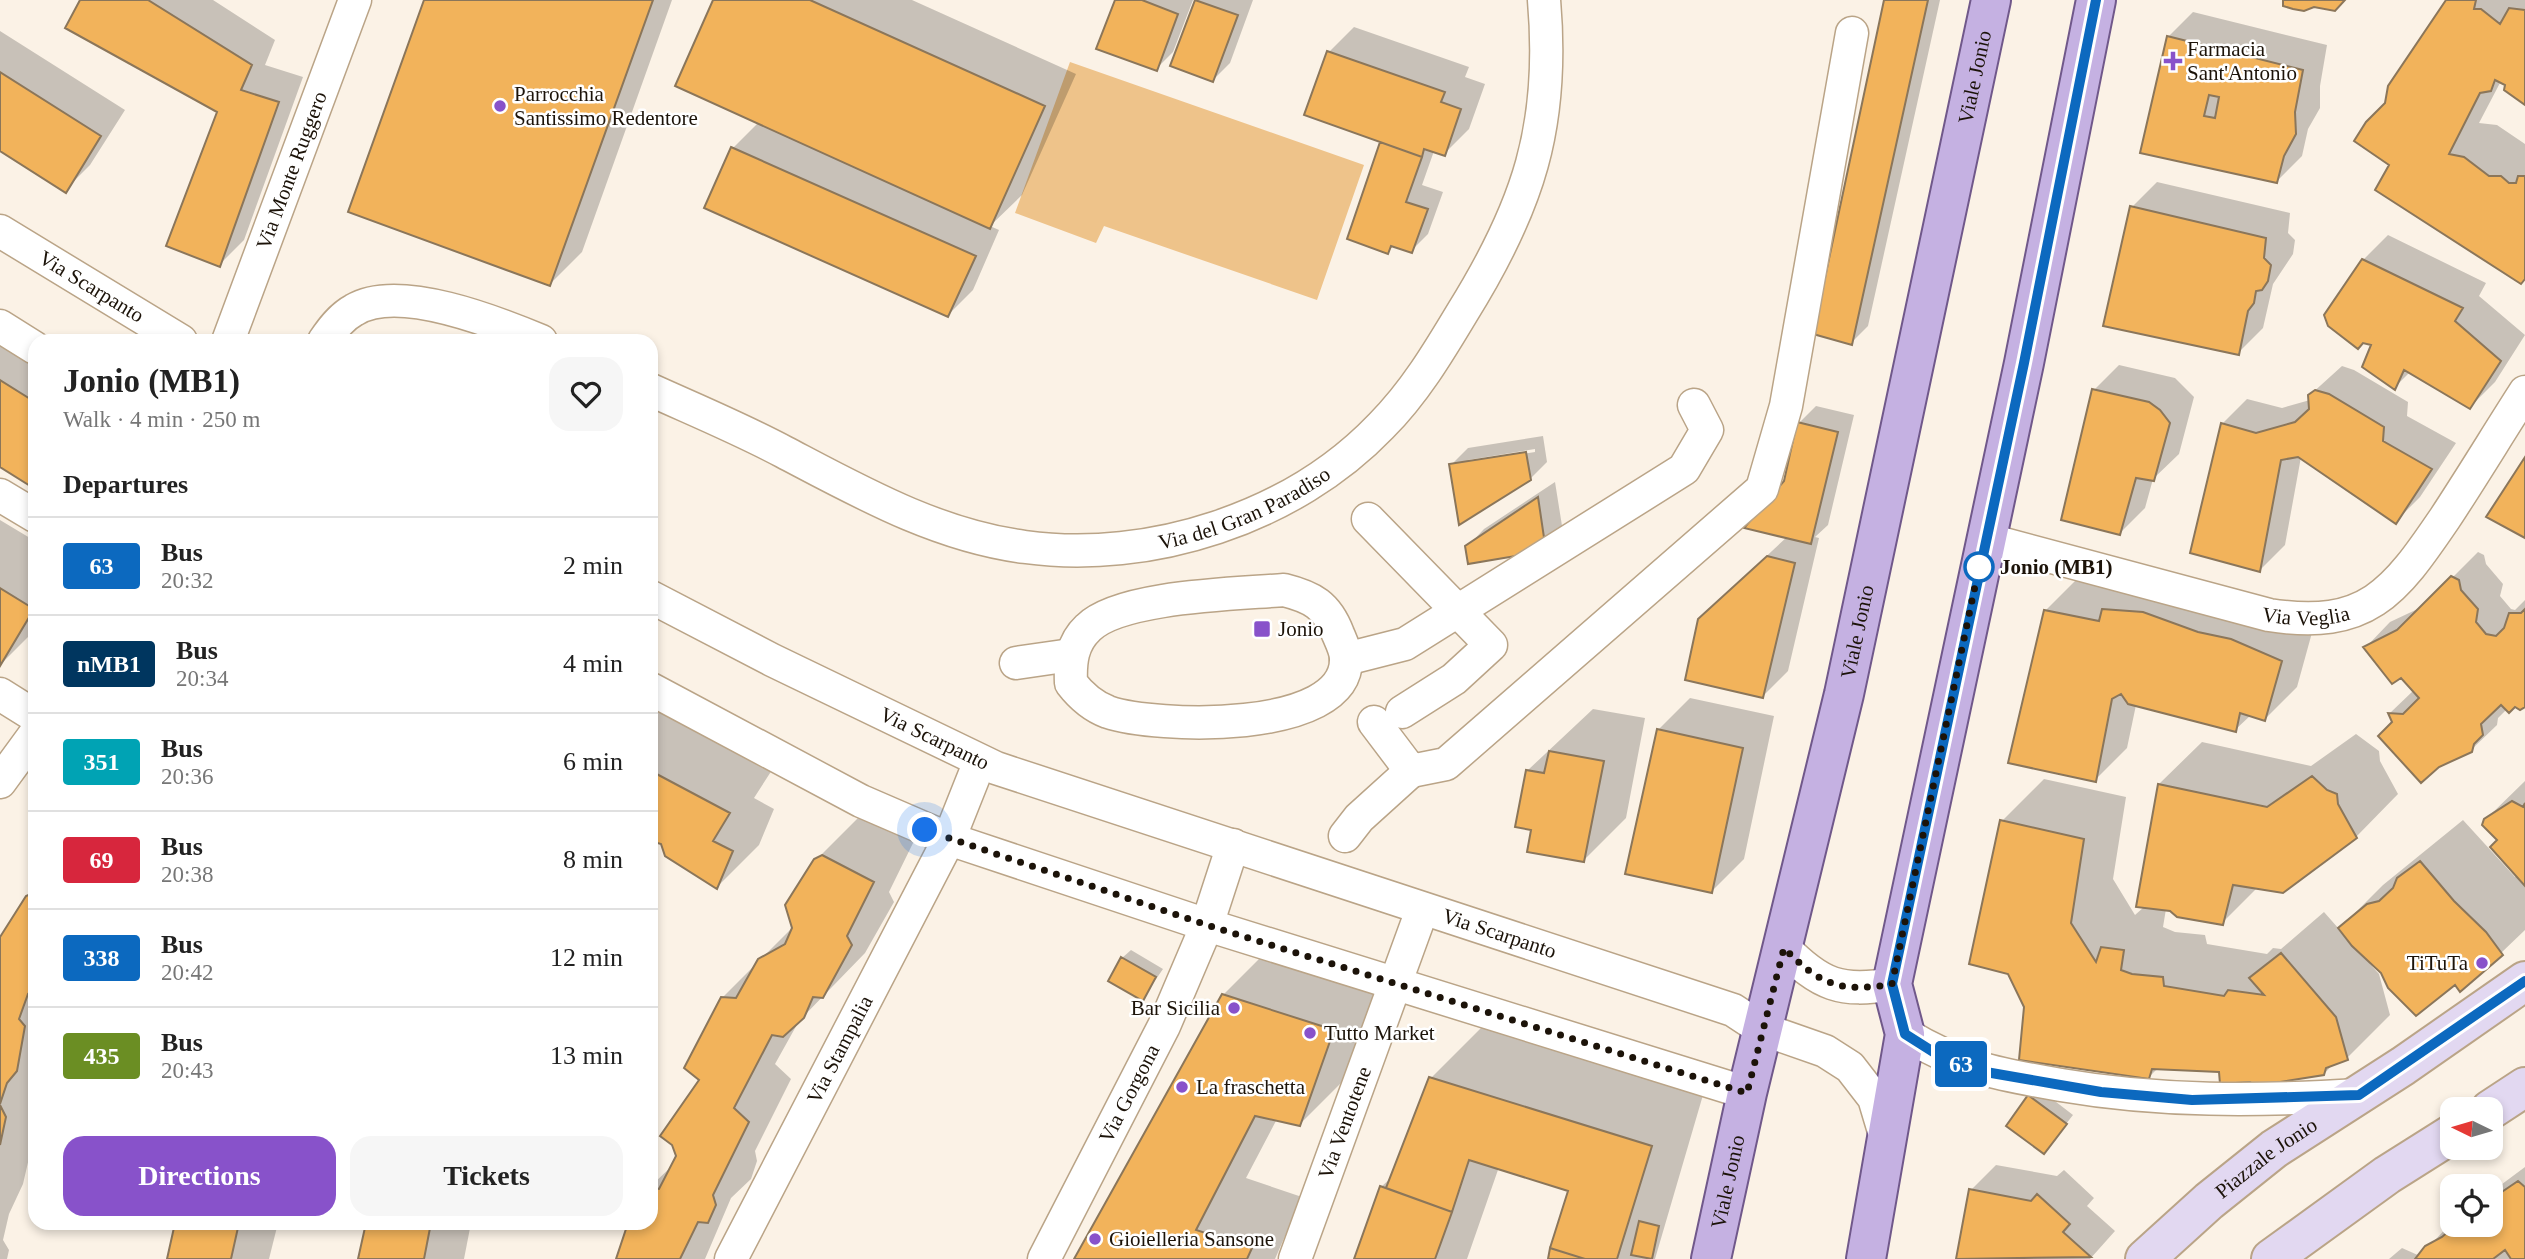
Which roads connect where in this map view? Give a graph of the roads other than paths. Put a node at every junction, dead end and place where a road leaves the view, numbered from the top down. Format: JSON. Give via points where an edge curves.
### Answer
{"nodes":[{"id":1,"x":355,"y":0,"type":"edge"},
{"id":2,"x":1544,"y":0,"type":"edge"},
{"id":3,"x":1991,"y":0,"type":"edge"},
{"id":4,"x":2096,"y":0,"type":"edge"},
{"id":5,"x":1852,"y":33,"type":"dead end"},
{"id":6,"x":0,"y":231,"type":"edge"},
{"id":7,"x":0,"y":326,"type":"edge"},
{"id":8,"x":169,"y":334,"type":"edge"},
{"id":9,"x":231,"y":334,"type":"edge"},
{"id":10,"x":330,"y":334,"type":"edge"},
{"id":11,"x":521,"y":334,"type":"edge"},
{"id":12,"x":28,"y":344,"type":"edge"},
{"id":13,"x":2525,"y":392,"type":"edge"},
{"id":14,"x":658,"y":393,"type":"edge"},
{"id":15,"x":1694,"y":405,"type":"dead end"},
{"id":16,"x":0,"y":495,"type":"edge"},
{"id":17,"x":28,"y":512,"type":"edge"},
{"id":18,"x":1368,"y":519,"type":"dead end"},
{"id":19,"x":1985,"y":539,"type":"junction"},
{"id":20,"x":658,"y":600,"type":"edge"},
{"id":21,"x":1459,"y":610,"type":"junction"},
{"id":22,"x":1071,"y":655,"type":"junction"},
{"id":23,"x":1346,"y":659,"type":"junction"},
{"id":24,"x":1016,"y":663,"type":"dead end"},
{"id":25,"x":658,"y":693,"type":"edge"},
{"id":26,"x":0,"y":694,"type":"edge"},
{"id":27,"x":28,"y":712,"type":"edge"},
{"id":28,"x":28,"y":744,"type":"edge"},
{"id":29,"x":980,"y":761,"type":"junction"},
{"id":30,"x":1411,"y":771,"type":"junction"},
{"id":31,"x":0,"y":782,"type":"edge"},
{"id":32,"x":1345,"y":836,"type":"dead end"},
{"id":33,"x":949,"y":839,"type":"junction"},
{"id":34,"x":1233,"y":845,"type":"junction"},
{"id":35,"x":1422,"y":910,"type":"junction"},
{"id":36,"x":1207,"y":925,"type":"junction"},
{"id":37,"x":1784,"y":948,"type":"junction"},
{"id":38,"x":2525,"y":981,"type":"edge"},
{"id":39,"x":1892,"y":984,"type":"junction"},
{"id":40,"x":1397,"y":985,"type":"junction"},
{"id":41,"x":1762,"y":1029,"type":"junction"},
{"id":42,"x":1905,"y":1034,"type":"junction"},
{"id":43,"x":2525,"y":1087,"type":"edge"},
{"id":44,"x":1747,"y":1093,"type":"junction"},
{"id":45,"x":2359,"y":1095,"type":"junction"},
{"id":46,"x":2503,"y":1101,"type":"edge"},
{"id":47,"x":1886,"y":1139,"type":"junction"},
{"id":48,"x":2440,"y":1142,"type":"edge"},
{"id":49,"x":731,"y":1259,"type":"edge"},
{"id":50,"x":1044,"y":1259,"type":"edge"},
{"id":51,"x":1295,"y":1259,"type":"edge"},
{"id":52,"x":1711,"y":1259,"type":"edge"},
{"id":53,"x":1866,"y":1259,"type":"edge"},
{"id":54,"x":2145,"y":1259,"type":"edge"},
{"id":55,"x":2271,"y":1259,"type":"edge"}],
"edges":[{"from":1,"to":9,"type":"street","name":"Via Monte Ruggero"},
{"from":2,"to":14,"type":"street","name":"Via del Gran Paradiso","via":[[1548,72],[1540,137],[1510,229],[1488,271],[1421,377],[1380,427],[1309,483],[1244,516],[1196,533],[1129,547],[1023,547],[939,526],[878,501]]},
{"from":3,"to":37,"type":"main road","name":"Viale Jonio","via":[[1844,694]]},
{"from":4,"to":19,"type":"main road"},
{"from":5,"to":30,"type":"street","via":[[1786,406],[1762,489],[1476,741],[1446,764]]},
{"from":6,"to":8,"type":"street","name":"Via Scarpanto"},
{"from":7,"to":12,"type":"street"},
{"from":10,"to":11,"type":"street","via":[[362,306],[396,302],[460,313]]},
{"from":13,"to":19,"type":"street","name":"Via Veglia","via":[[2414,566],[2390,591],[2347,614],[2315,620],[2269,615]]},
{"from":15,"to":21,"type":"street","via":[[1707,430],[1684,469]]},
{"from":16,"to":17,"type":"street"},
{"from":18,"to":21,"type":"street"},
{"from":19,"to":39,"type":"main road"},
{"from":20,"to":29,"type":"street","name":"Via Scarpanto"},
{"from":21,"to":23,"type":"street","via":[[1405,644]]},
{"from":21,"to":30,"type":"street","via":[[1491,645],[1454,679],[1388,717]]},
{"from":22,"to":23,"type":"street","via":[[1089,626],[1116,610],[1284,590],[1312,597],[1323,607]]},
{"from":22,"to":23,"type":"street","via":[[1071,683],[1090,703],[1125,717],[1183,722],[1250,721],[1297,709],[1332,688],[1342,676]]},
{"from":22,"to":24,"type":"street"},
{"from":25,"to":33,"type":"street","via":[[862,801]]},
{"from":26,"to":27,"type":"street"},
{"from":28,"to":31,"type":"street"},
{"from":29,"to":33,"type":"street","name":"Via Stampalia"},
{"from":29,"to":34,"type":"street","name":"Via Scarpanto"},
{"from":30,"to":32,"type":"street"},
{"from":33,"to":36,"type":"street"},
{"from":33,"to":49,"type":"street","name":"Via Stampalia"},
{"from":34,"to":35,"type":"street","name":"Via Scarpanto"},
{"from":34,"to":36,"type":"street"},
{"from":35,"to":40,"type":"street","name":"Via Ventotene"},
{"from":35,"to":41,"type":"street","name":"Via Scarpanto","via":[[1723,1006]]},
{"from":36,"to":40,"type":"street"},
{"from":36,"to":50,"type":"street","name":"Via Gorgona","via":[[1164,1026]]},
{"from":37,"to":39,"type":"street","via":[[1809,972],[1829,983],[1854,988]]},
{"from":37,"to":41,"type":"main road","name":"Viale Jonio"},
{"from":38,"to":45,"type":"main road"},
{"from":39,"to":42,"type":"main road"},
{"from":40,"to":44,"type":"street"},
{"from":40,"to":51,"type":"street","name":"Via Ventotene"},
{"from":41,"to":44,"type":"main road","name":"Viale Jonio"},
{"from":41,"to":47,"type":"street","name":"Via Scarpanto","via":[[1825,1051],[1850,1067],[1874,1098]]},
{"from":42,"to":45,"type":"street","name":"Piazzale Jonio","via":[[1935,1053],[1980,1071],[2101,1092],[2192,1100]]},
{"from":42,"to":47,"type":"main road"},
{"from":43,"to":46,"type":"main road"},
{"from":44,"to":52,"type":"main road","name":"Viale Jonio"},
{"from":45,"to":54,"type":"main road","name":"Piazzale Jonio","via":[[2241,1174]]},
{"from":47,"to":53,"type":"main road"},
{"from":48,"to":55,"type":"main road"}]}
